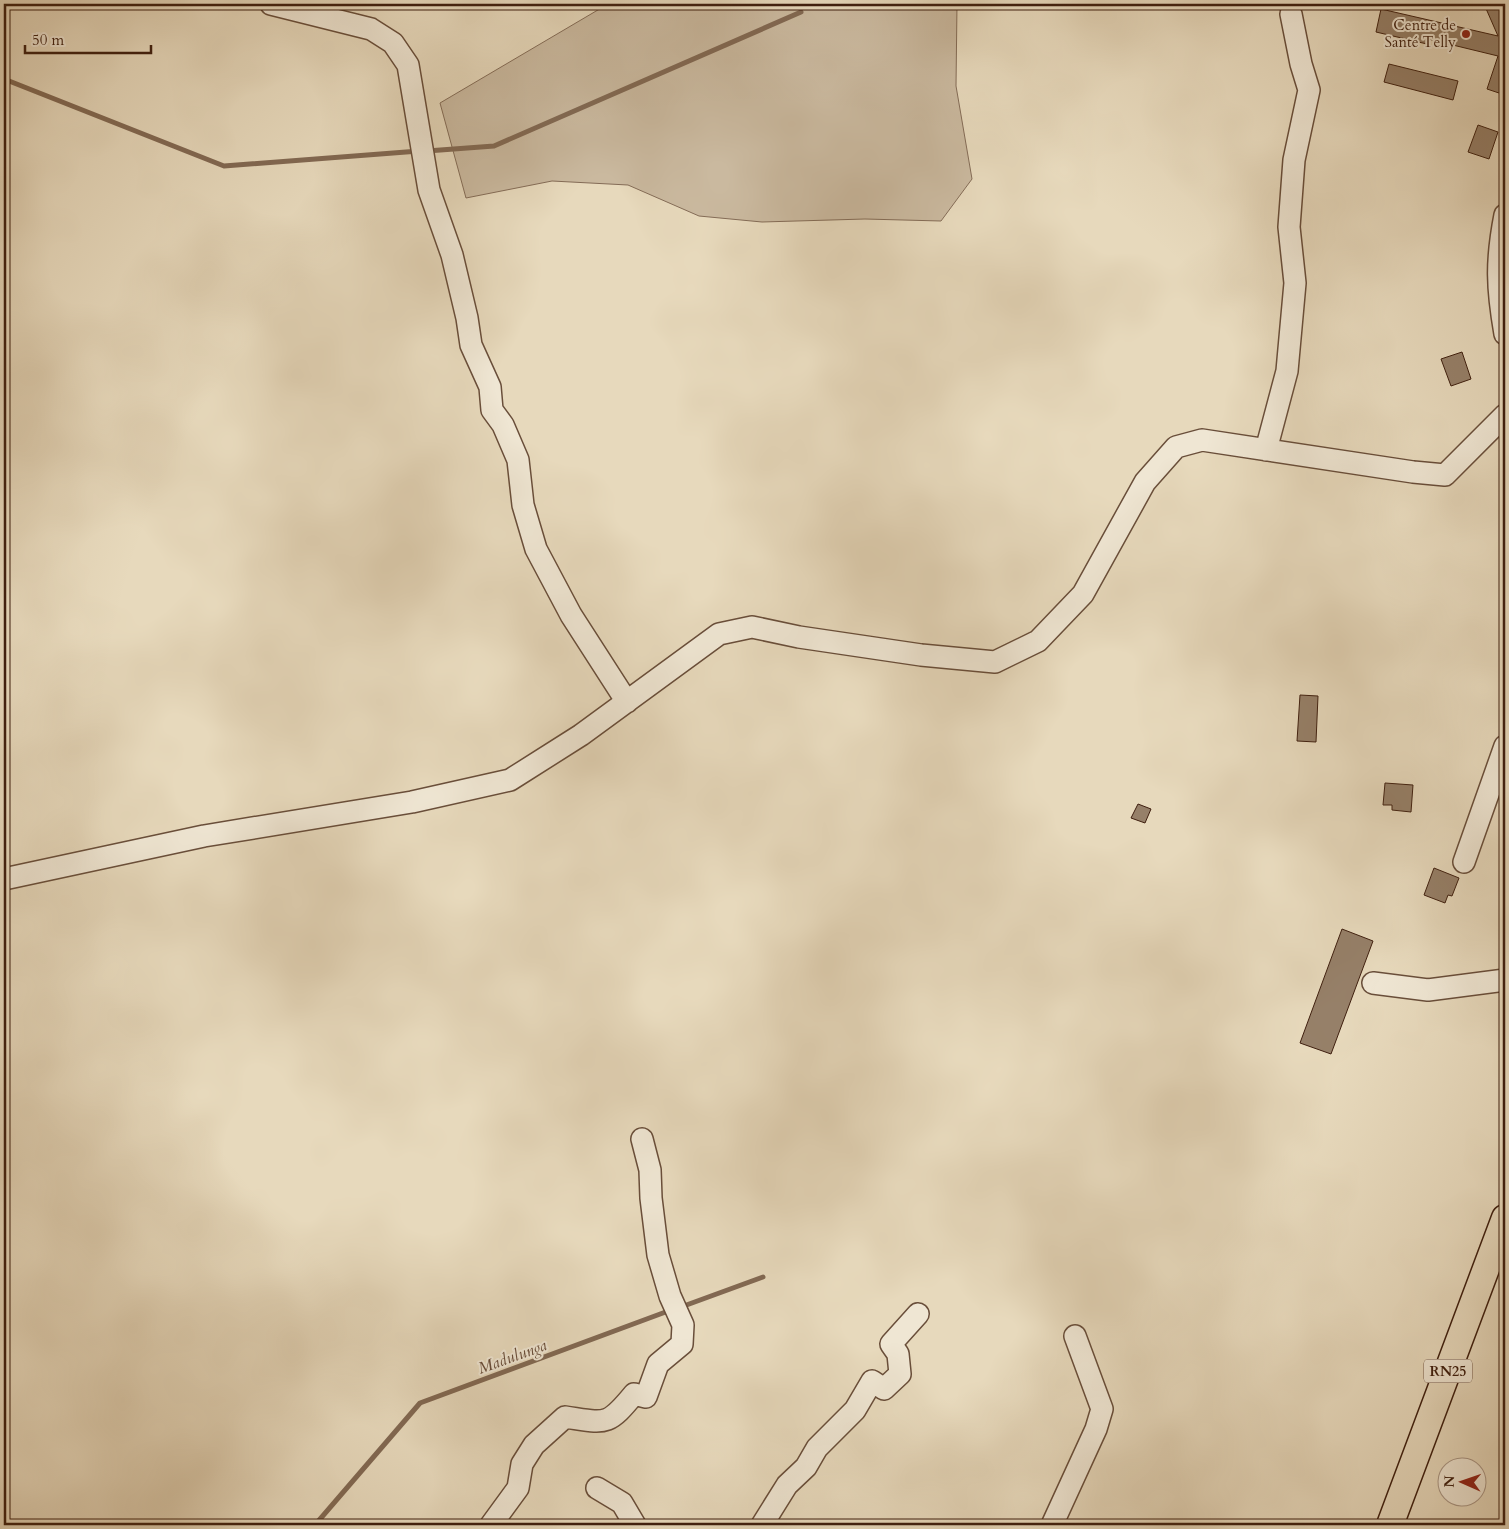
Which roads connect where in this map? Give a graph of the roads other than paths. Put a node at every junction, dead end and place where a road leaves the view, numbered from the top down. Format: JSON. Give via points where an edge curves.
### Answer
{"nodes":[{"id":1,"x":271,"y":4,"type":"edge"},
{"id":2,"x":1291,"y":14,"type":"dead end"},
{"id":3,"x":1505,"y":215,"type":"edge"},
{"id":4,"x":1505,"y":334,"type":"edge"},
{"id":5,"x":1505,"y":415,"type":"edge"},
{"id":6,"x":1266,"y":450,"type":"junction"},
{"id":7,"x":627,"y":702,"type":"junction"},
{"id":8,"x":1505,"y":746,"type":"edge"},
{"id":9,"x":1464,"y":862,"type":"dead end"},
{"id":10,"x":4,"y":879,"type":"edge"},
{"id":11,"x":1505,"y":980,"type":"edge"},
{"id":12,"x":1373,"y":983,"type":"dead end"},
{"id":13,"x":642,"y":1139,"type":"dead end"},
{"id":14,"x":1505,"y":1218,"type":"edge"},
{"id":15,"x":918,"y":1314,"type":"dead end"},
{"id":16,"x":1075,"y":1336,"type":"dead end"},
{"id":17,"x":597,"y":1488,"type":"dead end"},
{"id":18,"x":491,"y":1525,"type":"edge"},
{"id":19,"x":635,"y":1525,"type":"edge"},
{"id":20,"x":762,"y":1525,"type":"edge"},
{"id":21,"x":1052,"y":1525,"type":"edge"},
{"id":22,"x":1390,"y":1525,"type":"edge"}],
"edges":[{"from":1,"to":7,"type":"street","via":[[371,29],[393,43],[408,65],[428,190],[452,255],[471,345],[490,387],[492,410],[518,460],[523,505],[536,548],[571,615]]},
{"from":2,"to":6,"type":"street","via":[[1300,64],[1309,90],[1293,170],[1289,227],[1294,283],[1287,371]]},
{"from":3,"to":4,"type":"street","via":[[1499,246],[1498,292]]},
{"from":5,"to":6,"type":"street","via":[[1445,475]]},
{"from":6,"to":7,"type":"street","via":[[1202,440],[1176,448],[1145,482],[1083,594],[1038,641],[995,662],[799,638],[752,627],[719,634]]},
{"from":7,"to":10,"type":"street","via":[[581,736],[510,780],[412,802],[204,836]]},
{"from":8,"to":9,"type":"street"},
{"from":11,"to":12,"type":"street","via":[[1428,990]]},
{"from":13,"to":18,"type":"street","via":[[650,1170],[658,1256],[683,1325],[682,1344],[658,1364],[646,1397],[634,1394],[616,1417],[599,1422],[565,1416],[534,1445],[522,1464],[518,1488]]},
{"from":14,"to":22,"type":"main road","number":"RN25"},
{"from":15,"to":20,"type":"street","via":[[892,1344],[898,1354],[900,1374],[884,1389],[872,1382],[855,1410],[817,1448],[806,1466],[787,1485]]},
{"from":16,"to":21,"type":"street","via":[[1102,1409],[1096,1430]]},
{"from":17,"to":19,"type":"street","via":[[622,1502]]}]}
